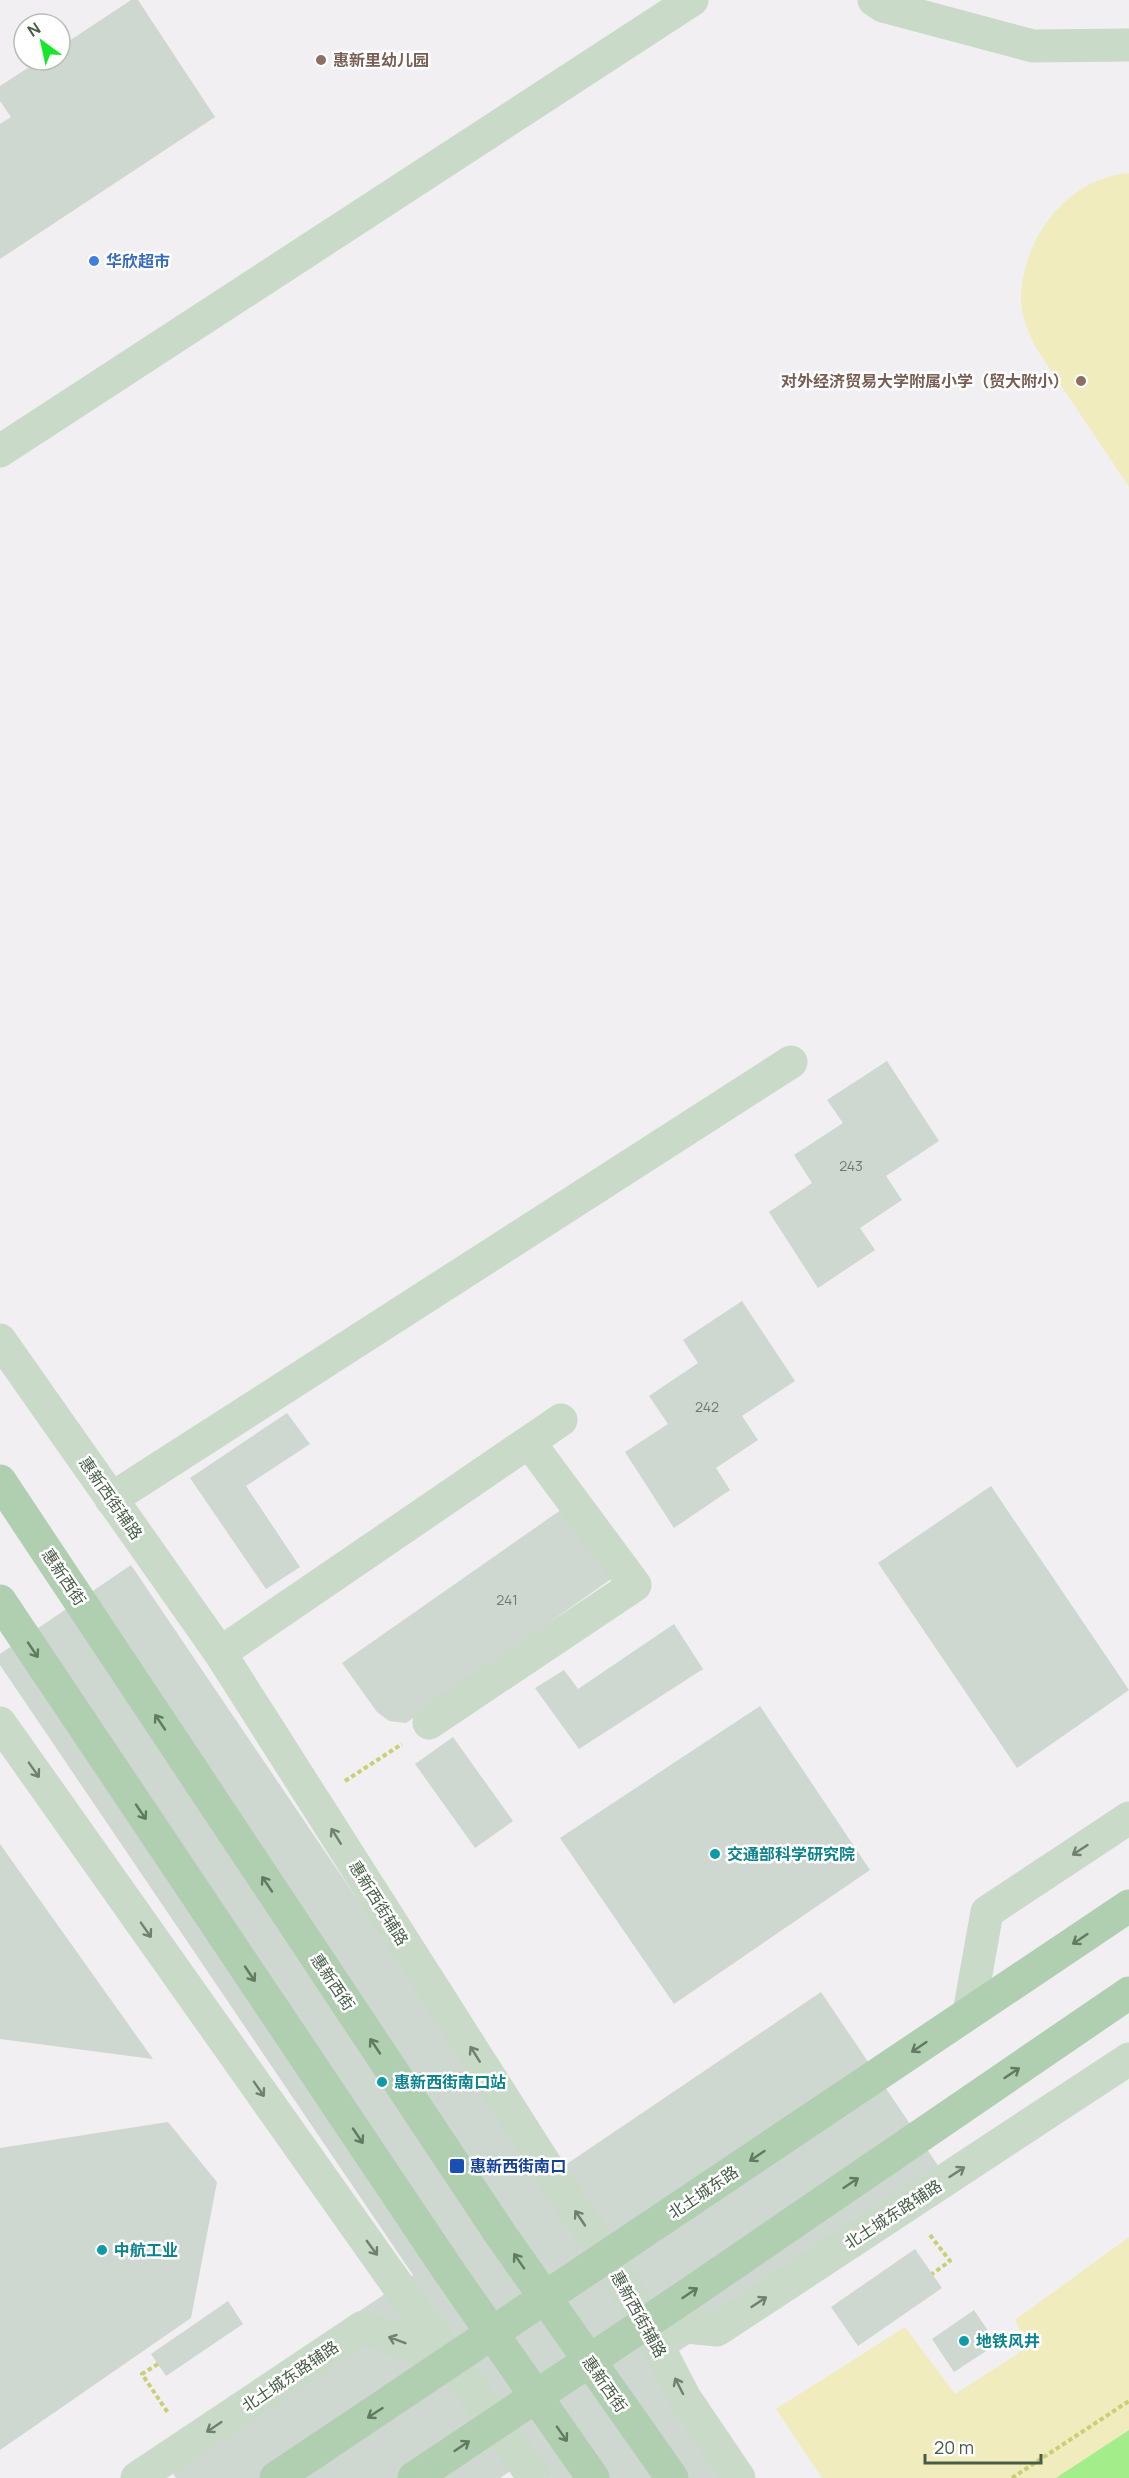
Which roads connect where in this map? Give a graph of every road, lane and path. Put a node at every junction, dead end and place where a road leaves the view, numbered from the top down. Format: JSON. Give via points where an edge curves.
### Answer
{"nodes":[{"id":1,"x":692,"y":0,"type":"edge"},
{"id":2,"x":874,"y":0,"type":"edge"},
{"id":3,"x":1129,"y":45,"type":"edge"},
{"id":4,"x":0,"y":451,"type":"edge"},
{"id":5,"x":791,"y":1062,"type":"dead end"},
{"id":6,"x":0,"y":1340,"type":"edge"},
{"id":7,"x":561,"y":1420,"type":"dead end"},
{"id":8,"x":529,"y":1442,"type":"junction"},
{"id":9,"x":0,"y":1481,"type":"edge"},
{"id":10,"x":111,"y":1498,"type":"junction"},
{"id":11,"x":0,"y":1601,"type":"edge"},
{"id":12,"x":220,"y":1653,"type":"junction"},
{"id":13,"x":0,"y":1723,"type":"edge"},
{"id":14,"x":417,"y":1733,"type":"joint"},
{"id":15,"x":341,"y":1784,"type":"dead end"},
{"id":16,"x":1129,"y":1818,"type":"edge"},
{"id":17,"x":1129,"y":1906,"type":"edge"},
{"id":18,"x":1129,"y":1993,"type":"edge"},
{"id":19,"x":969,"y":2013,"type":"junction"},
{"id":20,"x":1129,"y":2059,"type":"edge"},
{"id":21,"x":929,"y":2234,"type":"dead end"},
{"id":22,"x":607,"y":2256,"type":"junction"},
{"id":23,"x":932,"y":2274,"type":"dead end"},
{"id":24,"x":545,"y":2299,"type":"junction"},
{"id":25,"x":646,"y":2323,"type":"junction"},
{"id":26,"x":493,"y":2334,"type":"junction"},
{"id":27,"x":589,"y":2360,"type":"junction"},
{"id":28,"x":452,"y":2361,"type":"junction"},
{"id":29,"x":158,"y":2364,"type":"dead end"},
{"id":30,"x":536,"y":2397,"type":"junction"},
{"id":31,"x":1129,"y":2401,"type":"edge"},
{"id":32,"x":170,"y":2416,"type":"dead end"},
{"id":33,"x":496,"y":2424,"type":"junction"},
{"id":34,"x":668,"y":2472,"type":"edge"},
{"id":35,"x":137,"y":2478,"type":"edge"},
{"id":36,"x":276,"y":2478,"type":"edge"},
{"id":37,"x":414,"y":2478,"type":"edge"},
{"id":38,"x":534,"y":2478,"type":"edge"},
{"id":39,"x":593,"y":2478,"type":"edge"},
{"id":40,"x":739,"y":2478,"type":"edge"},
{"id":41,"x":1012,"y":2478,"type":"edge"}],
"edges":[{"from":1,"to":4,"type":"street"},
{"from":2,"to":3,"type":"street","via":[[883,6],[1033,46]]},
{"from":5,"to":10,"type":"street"},
{"from":6,"to":10,"type":"street","name":"惠新西街辅路"},
{"from":7,"to":8,"type":"street"},
{"from":8,"to":12,"type":"street"},
{"from":8,"to":14,"type":"street","via":[[635,1585]]},
{"from":24,"to":9,"type":"main road","name":"惠新西街","one_way":true},
{"from":10,"to":12,"type":"street","name":"惠新西街辅路"},
{"from":11,"to":26,"type":"main road","one_way":true},
{"from":22,"to":12,"type":"street","name":"惠新西街辅路","one_way":true},
{"from":13,"to":28,"type":"street","one_way":true},
{"from":14,"to":15,"type":"path"},
{"from":16,"to":19,"type":"street","one_way":true,"via":[[987,1912]]},
{"from":17,"to":19,"type":"main road","name":"北土城东路","one_way":true},
{"from":25,"to":18,"type":"main road","one_way":true},
{"from":19,"to":22,"type":"main road","name":"北土城东路","one_way":true},
{"from":25,"to":20,"type":"street","name":"北土城东路辅路","one_way":true,"via":[[717,2330]]},
{"from":21,"to":23,"type":"path","via":[[950,2261]]},
{"from":22,"to":24,"type":"main road","name":"北土城东路"},
{"from":22,"to":25,"type":"street","name":"惠新西街辅路"},
{"from":24,"to":26,"type":"main road","name":"北土城东路"},
{"from":24,"to":27,"type":"main road","name":"惠新西街"},
{"from":25,"to":27,"type":"main road"},
{"from":40,"to":25,"type":"street","name":"惠新西街辅路","one_way":true,"via":[[685,2398]]},
{"from":26,"to":28,"type":"main road","name":"北土城东路"},
{"from":26,"to":30,"type":"main road"},
{"from":27,"to":30,"type":"main road"},
{"from":27,"to":34,"type":"main road","name":"惠新西街"},
{"from":28,"to":33,"type":"street"},
{"from":28,"to":35,"type":"street","name":"北土城东路辅路","one_way":true,"via":[[363,2327]]},
{"from":28,"to":36,"type":"main road","name":"北土城东路","one_way":true},
{"from":29,"to":32,"type":"path","via":[[142,2374]]},
{"from":30,"to":33,"type":"main road"},
{"from":30,"to":39,"type":"main road","one_way":true},
{"from":31,"to":41,"type":"path"},
{"from":37,"to":33,"type":"main road","one_way":true},
{"from":33,"to":38,"type":"street"}]}
